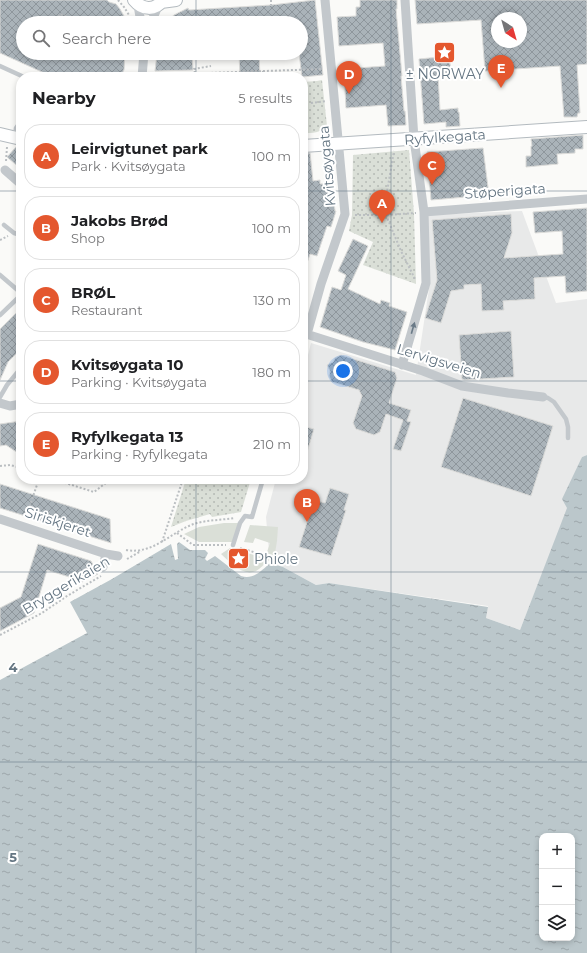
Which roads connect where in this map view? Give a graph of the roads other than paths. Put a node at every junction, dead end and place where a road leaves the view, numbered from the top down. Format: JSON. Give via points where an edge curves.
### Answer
{"nodes":[{"id":1,"x":176,"y":0,"type":"edge"},
{"id":2,"x":325,"y":0,"type":"edge"},
{"id":3,"x":405,"y":0,"type":"edge"},
{"id":4,"x":135,"y":1,"type":"edge"},
{"id":5,"x":161,"y":3,"type":"edge"},
{"id":6,"x":139,"y":16,"type":"edge"},
{"id":7,"x":154,"y":16,"type":"edge"},
{"id":8,"x":145,"y":60,"type":"edge"},
{"id":9,"x":0,"y":66,"type":"edge"},
{"id":10,"x":146,"y":72,"type":"edge"},
{"id":11,"x":16,"y":73,"type":"edge"},
{"id":12,"x":587,"y":128,"type":"edge"},
{"id":13,"x":0,"y":134,"type":"edge"},
{"id":14,"x":16,"y":138,"type":"edge"},
{"id":15,"x":414,"y":139,"type":"junction"},
{"id":16,"x":339,"y":143,"type":"junction"},
{"id":17,"x":308,"y":146,"type":"edge"},
{"id":18,"x":5,"y":170,"type":"dead end"},
{"id":19,"x":16,"y":180,"type":"edge"},
{"id":20,"x":587,"y":199,"type":"edge"},
{"id":21,"x":424,"y":212,"type":"junction"},
{"id":22,"x":4,"y":225,"type":"dead end"},
{"id":23,"x":16,"y":234,"type":"edge"},
{"id":24,"x":0,"y":275,"type":"edge"},
{"id":25,"x":16,"y":289,"type":"edge"},
{"id":26,"x":16,"y":299,"type":"edge"},
{"id":27,"x":0,"y":315,"type":"edge"},
{"id":28,"x":308,"y":325,"type":"edge"},
{"id":29,"x":308,"y":334,"type":"edge"},
{"id":30,"x":402,"y":365,"type":"junction"},
{"id":31,"x":16,"y":374,"type":"edge"},
{"id":32,"x":0,"y":397,"type":"edge"},
{"id":33,"x":543,"y":397,"type":"joint"},
{"id":34,"x":0,"y":403,"type":"edge"},
{"id":35,"x":16,"y":405,"type":"edge"},
{"id":36,"x":568,"y":438,"type":"dead end"},
{"id":37,"x":261,"y":484,"type":"edge"},
{"id":38,"x":0,"y":519,"type":"edge"},
{"id":39,"x":233,"y":545,"type":"road end"},
{"id":40,"x":106,"y":554,"type":"junction"},
{"id":41,"x":120,"y":559,"type":"road end"},
{"id":42,"x":102,"y":571,"type":"road end"}],
"edges":[{"from":1,"to":5,"type":"street"},
{"from":2,"to":16,"type":"street","name":"Kvitsøygata"},
{"from":3,"to":15,"type":"street"},
{"from":4,"to":5,"type":"street","via":[[148,8]]},
{"from":4,"to":6,"type":"street"},
{"from":5,"to":7,"type":"street"},
{"from":8,"to":10,"type":"street"},
{"from":9,"to":11,"type":"lane"},
{"from":12,"to":15,"type":"street","name":"Ryfylkegata"},
{"from":13,"to":14,"type":"street"},
{"from":15,"to":16,"type":"street","name":"Ryfylkegata"},
{"from":15,"to":21,"type":"street"},
{"from":16,"to":17,"type":"street","name":"Ryfylkegata"},
{"from":16,"to":28,"type":"street","name":"Kvitsøygata","via":[[345,214]]},
{"from":18,"to":19,"type":"street"},
{"from":20,"to":21,"type":"street","name":"Støperigata"},
{"from":30,"to":21,"type":"street","one_way":true,"via":[[426,283]]},
{"from":22,"to":23,"type":"lane"},
{"from":24,"to":25,"type":"lane"},
{"from":26,"to":27,"type":"lane"},
{"from":29,"to":30,"type":"street","name":"Lervigsveien"},
{"from":30,"to":33,"type":"street","name":"Lervigsveien","via":[[462,386]]},
{"from":31,"to":32,"type":"lane"},
{"from":33,"to":36,"type":"lane","name":"Lervigsveien","via":[[554,402],[566,419]]},
{"from":34,"to":35,"type":"street"},
{"from":37,"to":39,"type":"lane","via":[[252,517],[246,516],[240,522]]},
{"from":38,"to":40,"type":"street","name":"Siriskjeret"},
{"from":40,"to":41,"type":"street","name":"Siriskjeret"},
{"from":40,"to":42,"type":"street"}]}
